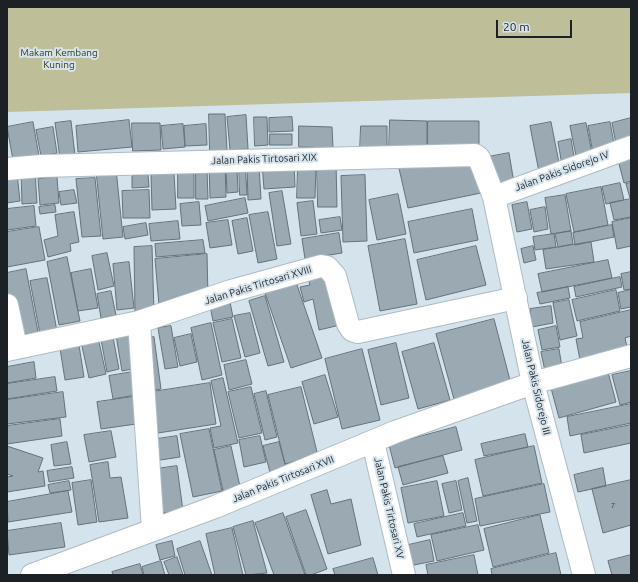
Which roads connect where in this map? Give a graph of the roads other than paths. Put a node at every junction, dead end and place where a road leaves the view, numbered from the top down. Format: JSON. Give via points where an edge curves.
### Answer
{"nodes":[{"id":1,"x":631,"y":147,"type":"edge"},
{"id":2,"x":7,"y":170,"type":"edge"},
{"id":3,"x":494,"y":197,"type":"junction"},
{"id":4,"x":516,"y":298,"type":"junction"},
{"id":5,"x":7,"y":305,"type":"edge"},
{"id":6,"x":139,"y":322,"type":"junction"},
{"id":7,"x":11,"y":349,"type":"edge"},
{"id":8,"x":631,"y":356,"type":"edge"},
{"id":9,"x":533,"y":383,"type":"junction"},
{"id":10,"x":373,"y":442,"type":"junction"},
{"id":11,"x":153,"y":530,"type":"junction"},
{"id":12,"x":32,"y":575,"type":"edge"},
{"id":13,"x":404,"y":575,"type":"edge"},
{"id":14,"x":584,"y":575,"type":"edge"}],
"edges":[{"from":1,"to":3,"type":"street","name":"Jalan Pakis Sidorejo IV"},
{"from":2,"to":3,"type":"street","name":"Jalan Pakis Tirtosari XIX","via":[[48,165],[475,155],[479,158]]},
{"from":3,"to":4,"type":"street","name":"Jalan Pakis Sidorejo III"},
{"from":4,"to":6,"type":"street","name":"Jalan Pakis Tirtosari XVIII","via":[[358,332],[352,330],[348,324],[335,276],[327,267],[321,266],[231,291]]},
{"from":4,"to":9,"type":"street","name":"Jalan Pakis Sidorejo III"},
{"from":5,"to":7,"type":"street"},
{"from":6,"to":7,"type":"street","name":"Jalan Pakis Tirtosari XVIII"},
{"from":6,"to":11,"type":"street"},
{"from":8,"to":9,"type":"street","name":"Jalan Pakis Tirtosari XVII"},
{"from":9,"to":10,"type":"street","name":"Jalan Pakis Tirtosari XVII"},
{"from":9,"to":14,"type":"street","name":"Jalan Pakis Sidorejo III"},
{"from":10,"to":11,"type":"street","name":"Jalan Pakis Tirtosari XVII","via":[[272,485]]},
{"from":10,"to":13,"type":"street","name":"Jalan Pakis Tirtosari XV"},
{"from":11,"to":12,"type":"street","name":"Jalan Pakis Tirtosari XVII"}]}
